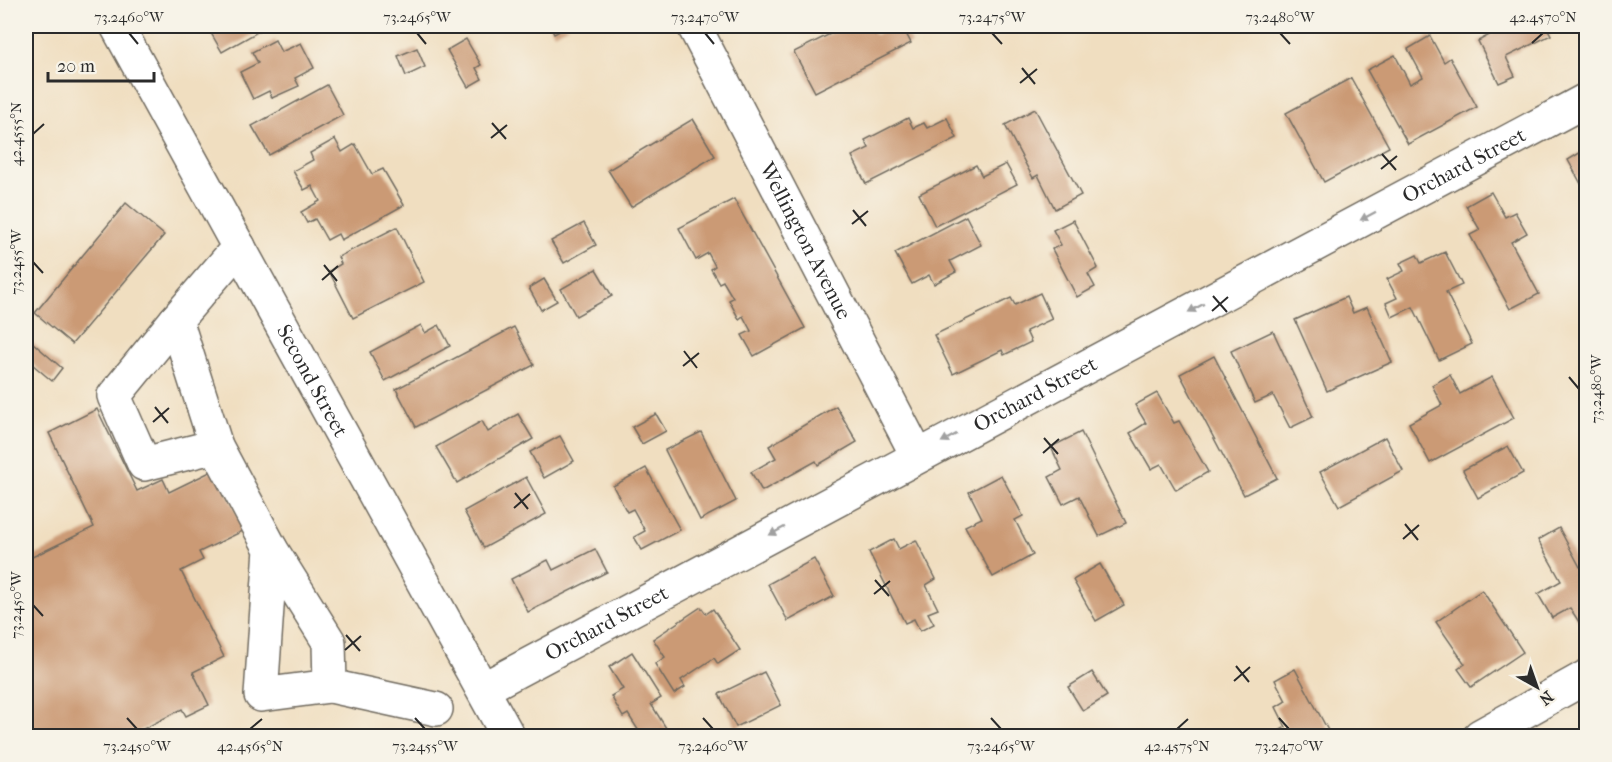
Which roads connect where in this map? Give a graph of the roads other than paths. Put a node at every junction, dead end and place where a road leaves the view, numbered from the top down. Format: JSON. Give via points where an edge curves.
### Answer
{"nodes":[{"id":1,"x":117,"y":26,"type":"edge"},
{"id":2,"x":694,"y":26,"type":"edge"},
{"id":3,"x":1587,"y":100,"type":"edge"},
{"id":4,"x":239,"y":247,"type":"junction"},
{"id":5,"x":176,"y":320,"type":"junction"},
{"id":6,"x":216,"y":446,"type":"junction"},
{"id":7,"x":917,"y":455,"type":"junction"},
{"id":8,"x":271,"y":549,"type":"junction"},
{"id":9,"x":1587,"y":677,"type":"edge"},
{"id":10,"x":330,"y":686,"type":"junction"},
{"id":11,"x":483,"y":689,"type":"junction"},
{"id":12,"x":436,"y":710,"type":"dead end"},
{"id":13,"x":508,"y":736,"type":"edge"},
{"id":14,"x":1480,"y":736,"type":"edge"}],
"edges":[{"from":1,"to":4,"type":"street","name":"Second Street"},
{"from":2,"to":7,"type":"street","name":"Wellington Avenue"},
{"from":3,"to":7,"type":"street","name":"Orchard Street","one_way":true},
{"from":4,"to":5,"type":"street"},
{"from":4,"to":11,"type":"street","name":"Second Street"},
{"from":5,"to":6,"type":"street"},
{"from":5,"to":6,"type":"street","via":[[114,396],[144,464]]},
{"from":6,"to":8,"type":"street"},
{"from":7,"to":11,"type":"street","name":"Orchard Street","one_way":true},
{"from":8,"to":10,"type":"street","via":[[328,642]]},
{"from":8,"to":10,"type":"street","via":[[261,694]]},
{"from":9,"to":14,"type":"street"},
{"from":10,"to":12,"type":"street"},
{"from":11,"to":13,"type":"street","name":"Second Street"}]}
